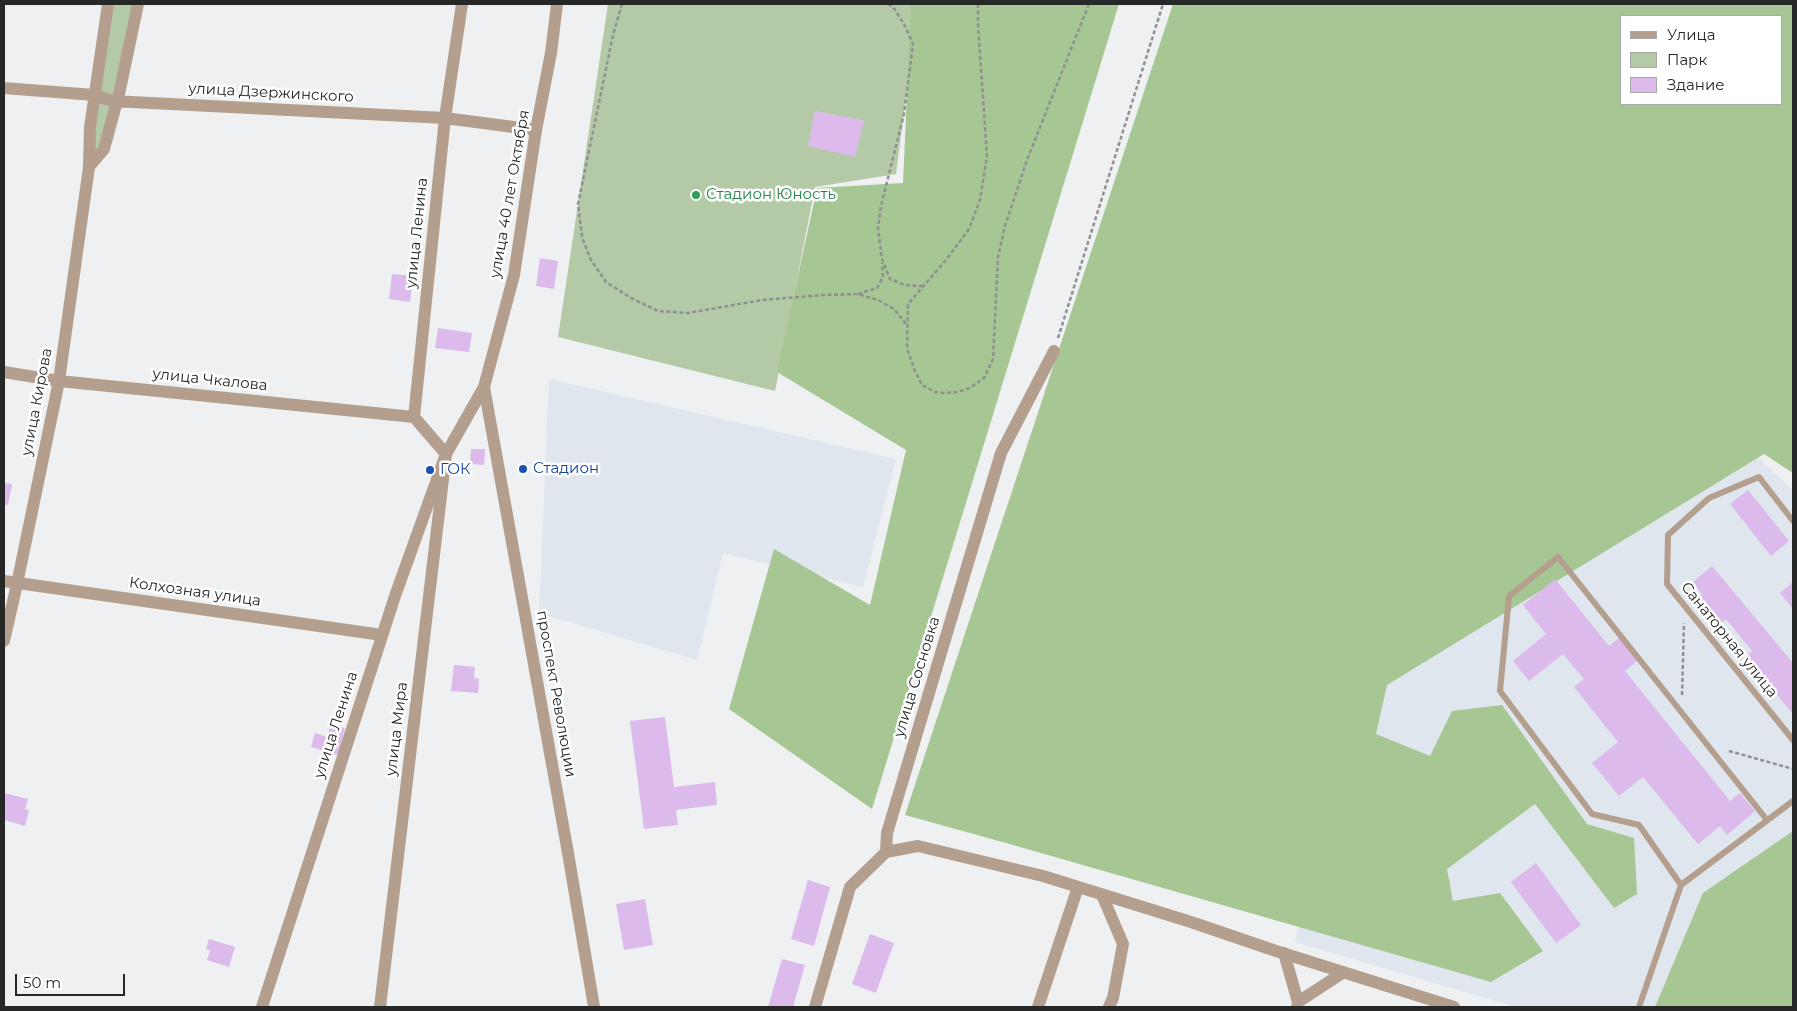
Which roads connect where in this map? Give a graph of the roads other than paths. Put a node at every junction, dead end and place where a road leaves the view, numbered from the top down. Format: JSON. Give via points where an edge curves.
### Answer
{"nodes":[{"id":1,"x":108,"y":4,"type":"edge"},
{"id":2,"x":138,"y":4,"type":"edge"},
{"id":3,"x":462,"y":4,"type":"edge"},
{"id":4,"x":557,"y":4,"type":"edge"},
{"id":5,"x":4,"y":88,"type":"edge"},
{"id":6,"x":94,"y":95,"type":"junction"},
{"id":7,"x":116,"y":101,"type":"junction"},
{"id":8,"x":445,"y":118,"type":"junction"},
{"id":9,"x":536,"y":130,"type":"junction"},
{"id":10,"x":89,"y":167,"type":"junction"},
{"id":11,"x":1054,"y":351,"type":"road end"},
{"id":12,"x":4,"y":372,"type":"edge"},
{"id":13,"x":59,"y":381,"type":"junction"},
{"id":14,"x":484,"y":387,"type":"junction"},
{"id":15,"x":414,"y":417,"type":"junction"},
{"id":16,"x":446,"y":454,"type":"junction"},
{"id":17,"x":1793,"y":521,"type":"edge"},
{"id":18,"x":4,"y":581,"type":"edge"},
{"id":19,"x":18,"y":584,"type":"junction"},
{"id":20,"x":382,"y":635,"type":"junction"},
{"id":21,"x":4,"y":641,"type":"edge"},
{"id":22,"x":1793,"y":740,"type":"edge"},
{"id":23,"x":1793,"y":800,"type":"edge"},
{"id":24,"x":1767,"y":820,"type":"junction"},
{"id":25,"x":886,"y":852,"type":"junction"},
{"id":26,"x":1681,"y":885,"type":"junction"},
{"id":27,"x":1078,"y":887,"type":"junction"},
{"id":28,"x":1102,"y":894,"type":"junction"},
{"id":29,"x":1284,"y":953,"type":"junction"},
{"id":30,"x":1344,"y":972,"type":"junction"},
{"id":31,"x":1298,"y":1005,"type":"edge"},
{"id":32,"x":262,"y":1007,"type":"edge"},
{"id":33,"x":380,"y":1007,"type":"edge"},
{"id":34,"x":594,"y":1007,"type":"edge"},
{"id":35,"x":816,"y":1007,"type":"edge"},
{"id":36,"x":1038,"y":1007,"type":"edge"},
{"id":37,"x":1109,"y":1007,"type":"edge"},
{"id":38,"x":1454,"y":1007,"type":"edge"},
{"id":39,"x":1639,"y":1007,"type":"edge"}],
"edges":[{"from":1,"to":6,"type":"street","name":"улица Кирова"},
{"from":2,"to":7,"type":"street"},
{"from":3,"to":8,"type":"street","name":"улица Ленина"},
{"from":4,"to":9,"type":"street","name":"улица 40 лет Октября"},
{"from":5,"to":6,"type":"street","name":"улица Дзержинского"},
{"from":6,"to":7,"type":"street","name":"улица Дзержинского"},
{"from":6,"to":10,"type":"street","name":"улица Кирова"},
{"from":7,"to":8,"type":"street","name":"улица Дзержинского"},
{"from":7,"to":10,"type":"street","via":[[104,149]]},
{"from":8,"to":9,"type":"street","name":"улица Дзержинского"},
{"from":8,"to":15,"type":"street","name":"улица Ленина"},
{"from":9,"to":14,"type":"street","name":"улица 40 лет Октября","via":[[514,275]]},
{"from":10,"to":13,"type":"street","name":"улица Кирова"},
{"from":11,"to":25,"type":"street","name":"улица Сосновка","via":[[1002,453],[887,833]]},
{"from":12,"to":13,"type":"street","name":"улица Чкалова"},
{"from":13,"to":15,"type":"street","name":"улица Чкалова"},
{"from":13,"to":19,"type":"street","name":"улица Кирова"},
{"from":14,"to":16,"type":"street","name":"улица Ленина"},
{"from":14,"to":34,"type":"street","name":"проспект Революции"},
{"from":15,"to":16,"type":"street"},
{"from":16,"to":20,"type":"street","name":"улица Ленина"},
{"from":16,"to":33,"type":"street","name":"улица Мира"},
{"from":17,"to":22,"type":"lane","name":"Санаторная улица","via":[[1759,477],[1709,498],[1668,535],[1667,584]]},
{"from":18,"to":19,"type":"street","name":"Колхозная улица"},
{"from":19,"to":20,"type":"street","name":"Колхозная улица"},
{"from":19,"to":21,"type":"street","name":"улица Кирова"},
{"from":20,"to":32,"type":"street","name":"улица Ленина"},
{"from":23,"to":24,"type":"lane"},
{"from":24,"to":26,"type":"lane"},
{"from":24,"to":26,"type":"lane","via":[[1558,557],[1509,596],[1500,691],[1592,814],[1639,826]]},
{"from":25,"to":27,"type":"street","via":[[918,846]]},
{"from":25,"to":35,"type":"street","via":[[850,887]]},
{"from":26,"to":39,"type":"lane"},
{"from":27,"to":28,"type":"street"},
{"from":27,"to":36,"type":"street"},
{"from":28,"to":29,"type":"street"},
{"from":28,"to":37,"type":"street","via":[[1124,944]]},
{"from":29,"to":30,"type":"street"},
{"from":29,"to":31,"type":"street"},
{"from":30,"to":31,"type":"street"},
{"from":30,"to":38,"type":"street"}]}
